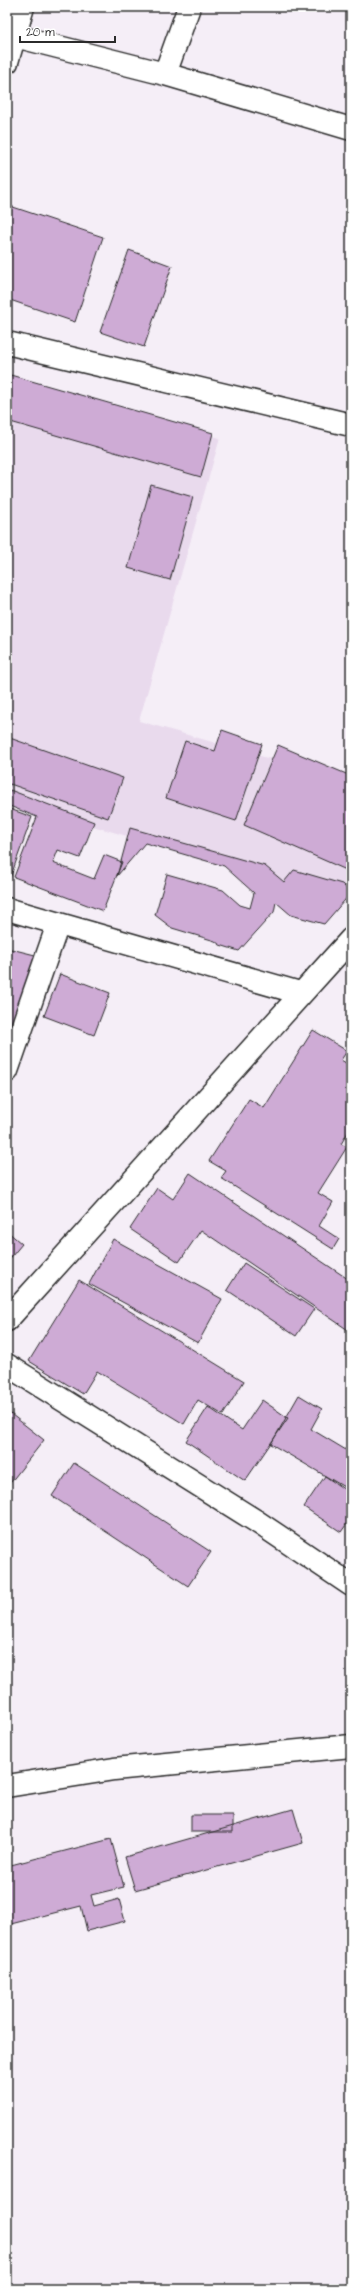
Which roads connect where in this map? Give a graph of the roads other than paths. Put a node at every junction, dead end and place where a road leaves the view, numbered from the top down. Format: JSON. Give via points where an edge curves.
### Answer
{"nodes":[{"id":1,"x":23,"y":7,"type":"edge"},
{"id":2,"x":189,"y":7,"type":"edge"},
{"id":3,"x":11,"y":35,"type":"edge"},
{"id":4,"x":7,"y":62,"type":"edge"},
{"id":5,"x":165,"y":74,"type":"junction"},
{"id":6,"x":351,"y":129,"type":"edge"},
{"id":7,"x":7,"y":343,"type":"edge"},
{"id":8,"x":351,"y":425,"type":"edge"},
{"id":9,"x":7,"y":909,"type":"edge"},
{"id":10,"x":58,"y":924,"type":"junction"},
{"id":11,"x":351,"y":939,"type":"edge"},
{"id":12,"x":300,"y":993,"type":"junction"},
{"id":13,"x":7,"y":1071,"type":"edge"},
{"id":14,"x":7,"y":1320,"type":"edge"},
{"id":15,"x":7,"y":1365,"type":"edge"},
{"id":16,"x":351,"y":1585,"type":"edge"},
{"id":17,"x":351,"y":1746,"type":"edge"},
{"id":18,"x":7,"y":1786,"type":"edge"}],
"edges":[{"from":1,"to":3,"type":"street"},
{"from":2,"to":5,"type":"street"},
{"from":3,"to":4,"type":"street"},
{"from":3,"to":5,"type":"street"},
{"from":5,"to":6,"type":"street"},
{"from":7,"to":8,"type":"street"},
{"from":9,"to":10,"type":"street"},
{"from":10,"to":12,"type":"street"},
{"from":10,"to":13,"type":"street"},
{"from":11,"to":12,"type":"street"},
{"from":12,"to":14,"type":"street"},
{"from":15,"to":16,"type":"street","via":[[250,1517]]},
{"from":17,"to":18,"type":"street","via":[[114,1769]]}]}
